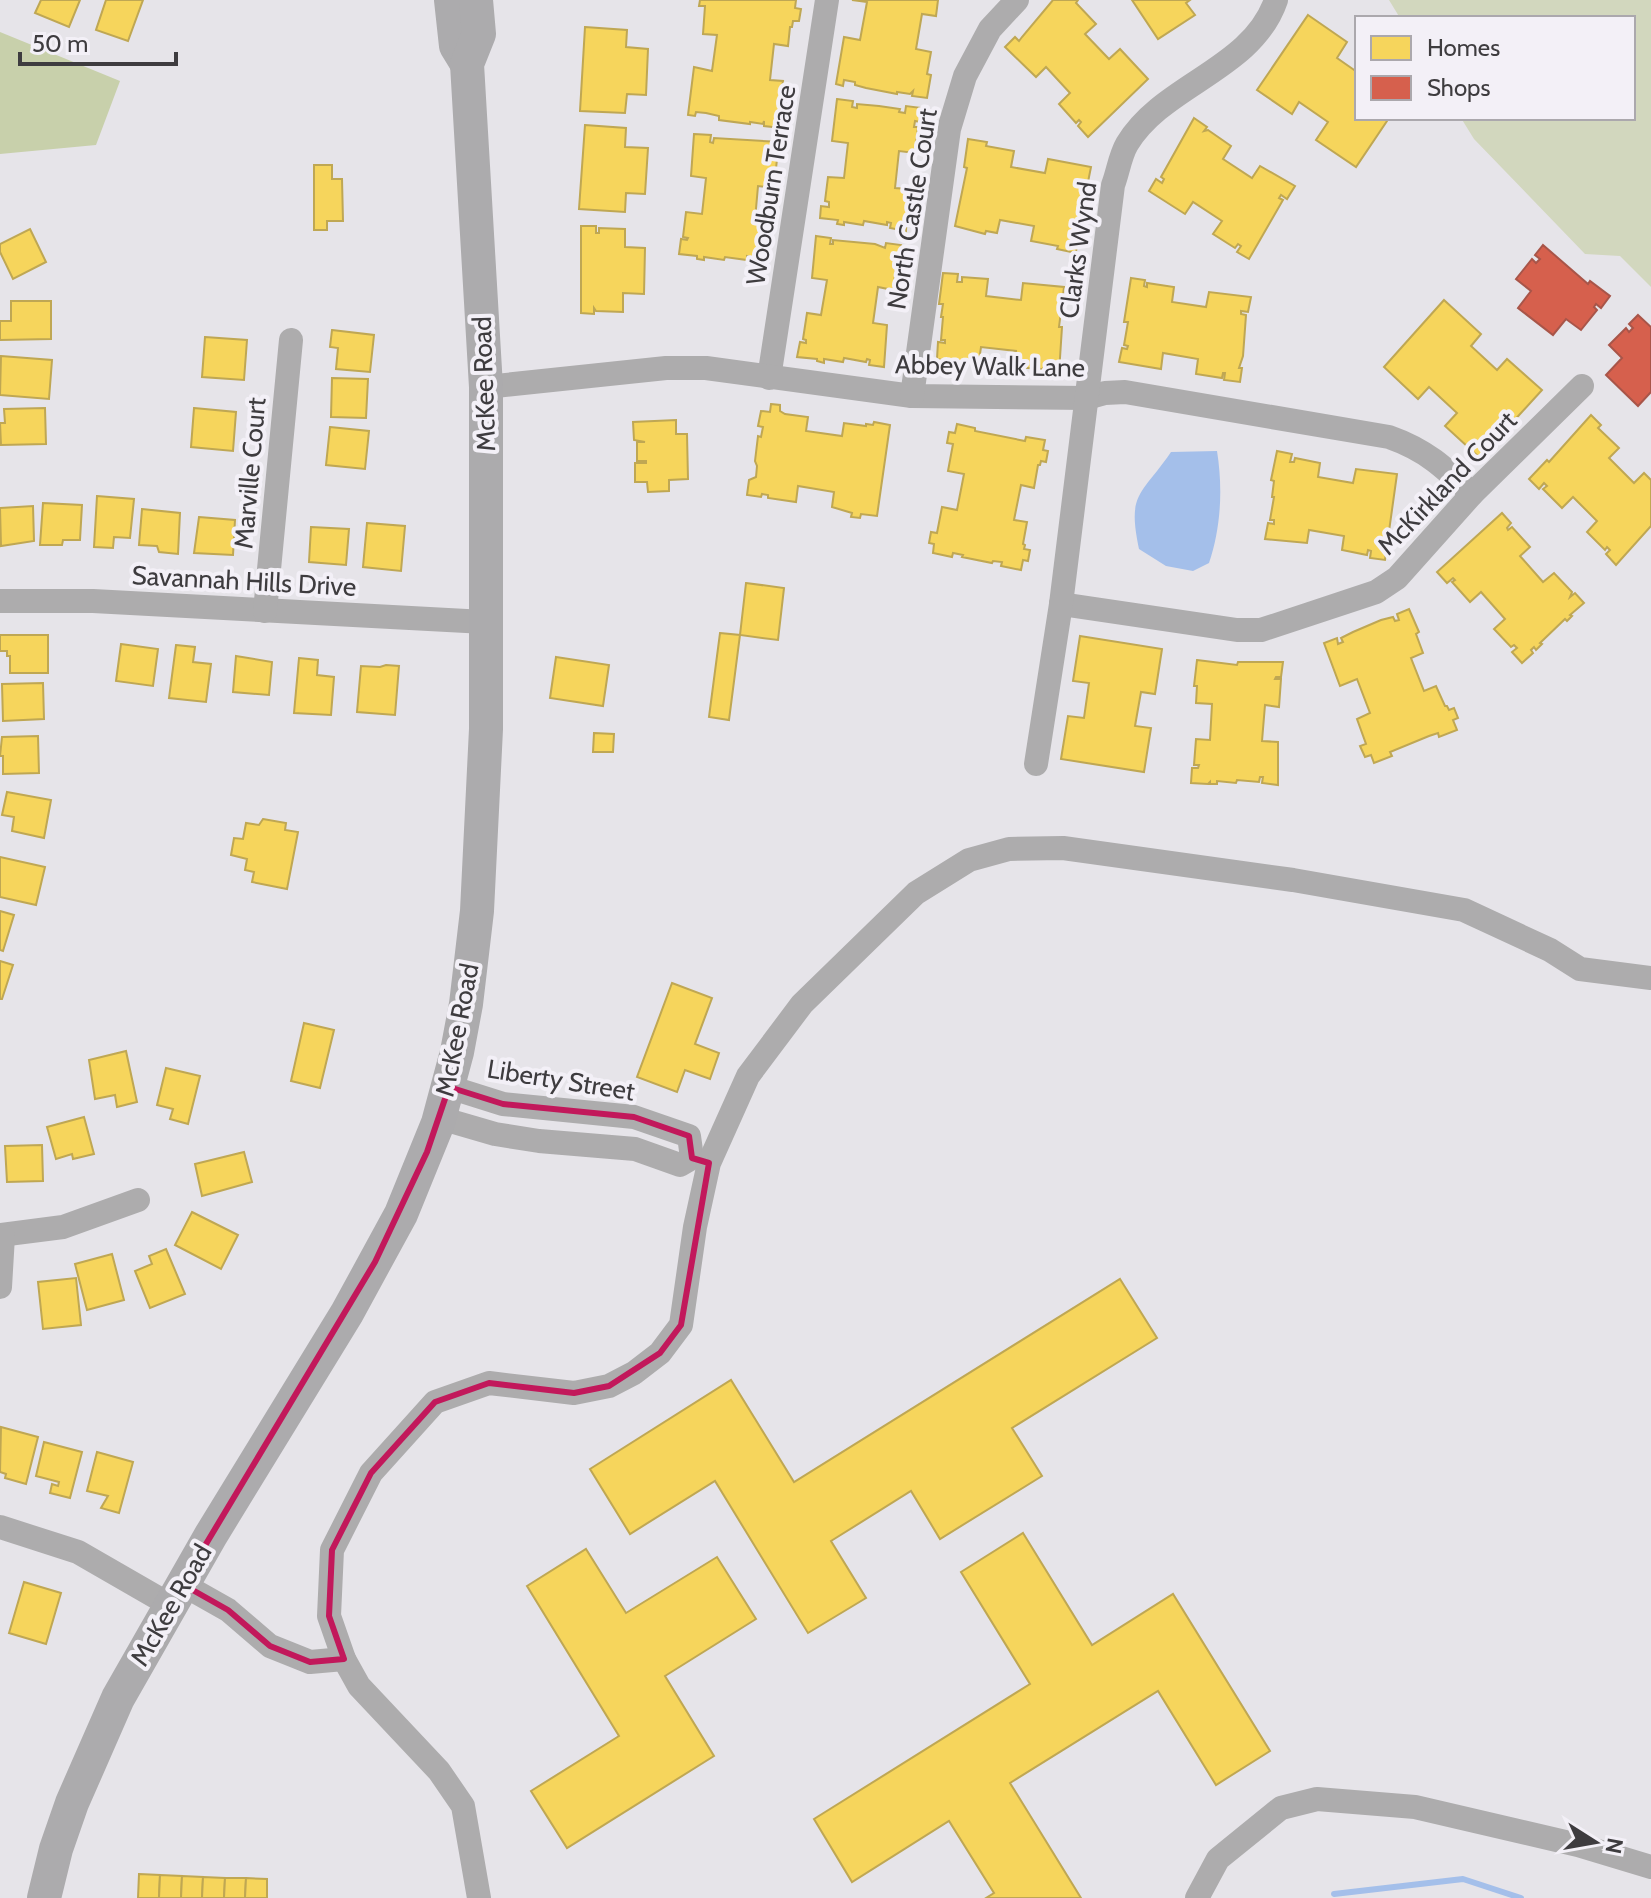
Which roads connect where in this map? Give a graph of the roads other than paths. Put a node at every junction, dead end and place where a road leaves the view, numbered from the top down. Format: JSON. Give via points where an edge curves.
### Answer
{"nodes":[{"id":1,"x":451,"y":0,"type":"edge"},
{"id":2,"x":476,"y":0,"type":"edge"},
{"id":3,"x":827,"y":0,"type":"edge"},
{"id":4,"x":1017,"y":0,"type":"edge"},
{"id":5,"x":1276,"y":0,"type":"edge"},
{"id":6,"x":467,"y":64,"type":"junction"},
{"id":7,"x":291,"y":340,"type":"dead end"},
{"id":8,"x":769,"y":378,"type":"junction"},
{"id":9,"x":1582,"y":386,"type":"dead end"},
{"id":10,"x":486,"y":387,"type":"junction"},
{"id":11,"x":912,"y":396,"type":"junction"},
{"id":12,"x":1087,"y":398,"type":"junction"},
{"id":13,"x":1472,"y":494,"type":"junction"},
{"id":14,"x":0,"y":601,"type":"edge"},
{"id":15,"x":1061,"y":604,"type":"junction"},
{"id":16,"x":265,"y":611,"type":"junction"},
{"id":17,"x":485,"y":622,"type":"junction"},
{"id":18,"x":1036,"y":764,"type":"dead end"},
{"id":19,"x":1651,"y":978,"type":"edge"},
{"id":20,"x":444,"y":1103,"type":"junction"},
{"id":21,"x":595,"y":1113,"type":"junction"},
{"id":22,"x":589,"y":1144,"type":"junction"},
{"id":23,"x":701,"y":1160,"type":"junction"},
{"id":24,"x":138,"y":1200,"type":"dead end"},
{"id":25,"x":1,"y":1235,"type":"edge"},
{"id":26,"x":0,"y":1287,"type":"edge"},
{"id":27,"x":0,"y":1527,"type":"edge"},
{"id":28,"x":176,"y":1594,"type":"junction"},
{"id":29,"x":344,"y":1659,"type":"junction"},
{"id":30,"x":1651,"y":1867,"type":"edge"},
{"id":31,"x":44,"y":1898,"type":"edge"},
{"id":32,"x":479,"y":1898,"type":"edge"},
{"id":33,"x":1197,"y":1898,"type":"edge"}],
"edges":[{"from":1,"to":6,"type":"street","name":"McKee Road","via":[[456,46]]},
{"from":2,"to":6,"type":"street","name":"McKee Road","via":[[479,34]]},
{"from":3,"to":8,"type":"street","name":"Woodburn Terrace"},
{"from":4,"to":11,"type":"street","name":"North Castle Court","via":[[990,29],[965,76],[949,129]]},
{"from":5,"to":12,"type":"street","name":"Clarks Wynd","via":[[1233,57],[1164,106],[1126,145],[1113,185]]},
{"from":6,"to":10,"type":"street","name":"McKee Road"},
{"from":7,"to":16,"type":"street","name":"Marville Court"},
{"from":8,"to":10,"type":"street","name":"Abbey Walk Lane","via":[[666,368]]},
{"from":8,"to":11,"type":"street","name":"Abbey Walk Lane"},
{"from":9,"to":13,"type":"street","name":"McKirkland Court"},
{"from":10,"to":17,"type":"street","name":"McKee Road"},
{"from":11,"to":12,"type":"street","name":"Abbey Walk Lane"},
{"from":12,"to":13,"type":"street","name":"Abbey Walk Lane","via":[[1125,392],[1389,437],[1417,447]]},
{"from":12,"to":15,"type":"street","name":"Clarks Wynd"},
{"from":13,"to":15,"type":"street","name":"McKirkland Court","via":[[1397,578],[1376,592],[1261,630]]},
{"from":14,"to":16,"type":"street","name":"Savannah Hills Drive"},
{"from":15,"to":18,"type":"street","name":"Clarks Wynd"},
{"from":16,"to":17,"type":"street","name":"Savannah Hills Drive"},
{"from":17,"to":20,"type":"street","name":"McKee Road","via":[[485,787],[477,911],[466,1004]]},
{"from":19,"to":23,"type":"street","via":[[1580,969],[1464,910],[1063,848],[1009,849],[969,860],[916,893],[833,972],[748,1076]]},
{"from":20,"to":21,"type":"street","name":"Liberty Street"},
{"from":20,"to":22,"type":"street","via":[[495,1134]]},
{"from":20,"to":28,"type":"street","name":"McKee Road","via":[[401,1214],[375,1262]]},
{"from":21,"to":22,"type":"street"},
{"from":21,"to":23,"type":"street","name":"Liberty Street","via":[[634,1117],[689,1136]]},
{"from":22,"to":23,"type":"street","via":[[635,1149],[680,1165]]},
{"from":23,"to":29,"type":"street","via":[[681,1325],[660,1353],[609,1386],[574,1393],[489,1383],[435,1402],[371,1473],[332,1550],[329,1616]]},
{"from":24,"to":25,"type":"street","via":[[63,1227]]},
{"from":25,"to":26,"type":"street"},
{"from":27,"to":28,"type":"street","via":[[78,1552]]},
{"from":28,"to":29,"type":"street","via":[[228,1610],[270,1646],[310,1662]]},
{"from":28,"to":31,"type":"street","name":"McKee Road","via":[[93,1750],[56,1849]]},
{"from":29,"to":32,"type":"street","via":[[359,1686],[439,1771],[463,1806]]},
{"from":30,"to":33,"type":"street","via":[[1415,1807],[1317,1799],[1281,1808],[1218,1859]]}]}
